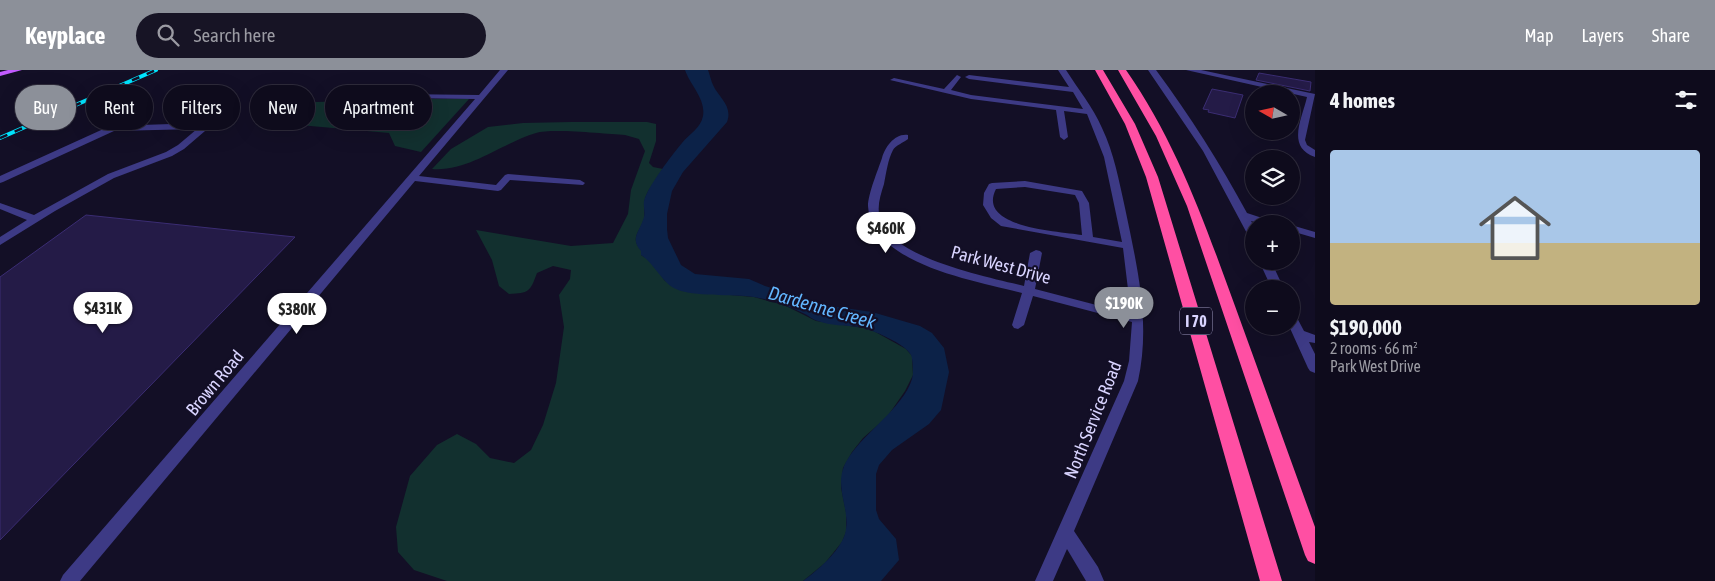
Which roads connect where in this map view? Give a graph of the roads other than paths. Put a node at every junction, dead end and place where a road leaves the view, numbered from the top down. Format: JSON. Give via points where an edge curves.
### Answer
{"nodes":[{"id":1,"x":18,"y":70,"type":"edge"},
{"id":2,"x":504,"y":70,"type":"edge"},
{"id":3,"x":1062,"y":70,"type":"edge"},
{"id":4,"x":1100,"y":70,"type":"edge"},
{"id":5,"x":1122,"y":70,"type":"edge"},
{"id":6,"x":1152,"y":70,"type":"edge"},
{"id":7,"x":1190,"y":70,"type":"edge"},
{"id":8,"x":1244,"y":70,"type":"edge"},
{"id":9,"x":0,"y":74,"type":"edge"},
{"id":10,"x":957,"y":77,"type":"dead end"},
{"id":11,"x":969,"y":77,"type":"dead end"},
{"id":12,"x":894,"y":80,"type":"dead end"},
{"id":13,"x":1240,"y":80,"type":"junction"},
{"id":14,"x":1075,"y":90,"type":"junction"},
{"id":15,"x":946,"y":92,"type":"junction"},
{"id":16,"x":432,"y":96,"type":"edge"},
{"id":17,"x":1313,"y":96,"type":"edge"},
{"id":18,"x":481,"y":97,"type":"junction"},
{"id":19,"x":1060,"y":109,"type":"junction"},
{"id":20,"x":1089,"y":112,"type":"junction"},
{"id":21,"x":905,"y":137,"type":"dead end"},
{"id":22,"x":1064,"y":137,"type":"dead end"},
{"id":23,"x":1315,"y":154,"type":"edge"},
{"id":24,"x":412,"y":178,"type":"junction"},
{"id":25,"x":0,"y":180,"type":"edge"},
{"id":26,"x":580,"y":183,"type":"dead end"},
{"id":27,"x":0,"y":206,"type":"edge"},
{"id":28,"x":1244,"y":215,"type":"edge"},
{"id":29,"x":35,"y":219,"type":"junction"},
{"id":30,"x":1300,"y":231,"type":"edge"},
{"id":31,"x":1315,"y":235,"type":"edge"},
{"id":32,"x":1088,"y":239,"type":"junction"},
{"id":33,"x":0,"y":242,"type":"edge"},
{"id":34,"x":1128,"y":246,"type":"junction"},
{"id":35,"x":1036,"y":253,"type":"dead end"},
{"id":36,"x":1029,"y":291,"type":"junction"},
{"id":37,"x":1137,"y":319,"type":"junction"},
{"id":38,"x":1018,"y":325,"type":"dead end"},
{"id":39,"x":1300,"y":334,"type":"edge"},
{"id":40,"x":1299,"y":335,"type":"edge"},
{"id":41,"x":1315,"y":339,"type":"edge"},
{"id":42,"x":1315,"y":368,"type":"edge"},
{"id":43,"x":1065,"y":532,"type":"junction"},
{"id":44,"x":1315,"y":555,"type":"edge"},
{"id":45,"x":69,"y":581,"type":"edge"},
{"id":46,"x":1044,"y":581,"type":"edge"},
{"id":47,"x":1095,"y":581,"type":"edge"},
{"id":48,"x":1271,"y":581,"type":"edge"}],
"edges":[{"from":1,"to":9,"type":"main road"},
{"from":2,"to":18,"type":"street","name":"Brown Road"},
{"from":3,"to":14,"type":"street","name":"North Service Road"},
{"from":4,"to":48,"type":"highway","number":"I 70","via":[[1130,124],[1152,177]]},
{"from":5,"to":44,"type":"highway","number":"I 70","via":[[1154,121],[1193,206]]},
{"from":6,"to":28,"type":"street","via":[[1200,139]]},
{"from":7,"to":13,"type":"street"},
{"from":8,"to":13,"type":"street"},
{"from":10,"to":15,"type":"street"},
{"from":11,"to":14,"type":"street"},
{"from":12,"to":15,"type":"street"},
{"from":13,"to":17,"type":"street"},
{"from":14,"to":20,"type":"street","name":"North Service Road"},
{"from":15,"to":19,"type":"street"},
{"from":16,"to":18,"type":"street"},
{"from":17,"to":23,"type":"street","via":[[1301,140],[1303,146]]},
{"from":18,"to":24,"type":"street","name":"Brown Road"},
{"from":19,"to":20,"type":"street"},
{"from":19,"to":22,"type":"street"},
{"from":20,"to":34,"type":"street","name":"North Service Road","via":[[1098,128],[1114,181]]},
{"from":21,"to":36,"type":"street","name":"Park West Drive","via":[[889,148],[873,204],[876,222],[883,234],[895,245],[932,264]]},
{"from":24,"to":26,"type":"street","via":[[498,188],[508,176]]},
{"from":24,"to":45,"type":"street","name":"Brown Road"},
{"from":25,"to":29,"type":"street","via":[[113,128],[202,126],[170,154],[111,176]]},
{"from":27,"to":29,"type":"street"},
{"from":29,"to":33,"type":"street"},
{"from":30,"to":31,"type":"street"},
{"from":32,"to":32,"type":"street","via":[[1003,223],[990,211],[989,190],[992,186],[1026,184],[1079,194],[1084,203]]},
{"from":32,"to":34,"type":"street"},
{"from":34,"to":37,"type":"street","name":"North Service Road"},
{"from":35,"to":36,"type":"street"},
{"from":36,"to":37,"type":"street","name":"Park West Drive"},
{"from":36,"to":38,"type":"street"},
{"from":37,"to":43,"type":"street","name":"North Service Road","via":[[1136,366],[1131,381]]},
{"from":39,"to":41,"type":"street"},
{"from":40,"to":42,"type":"street"},
{"from":43,"to":46,"type":"street","name":"North Service Road"},
{"from":43,"to":47,"type":"street"}]}
